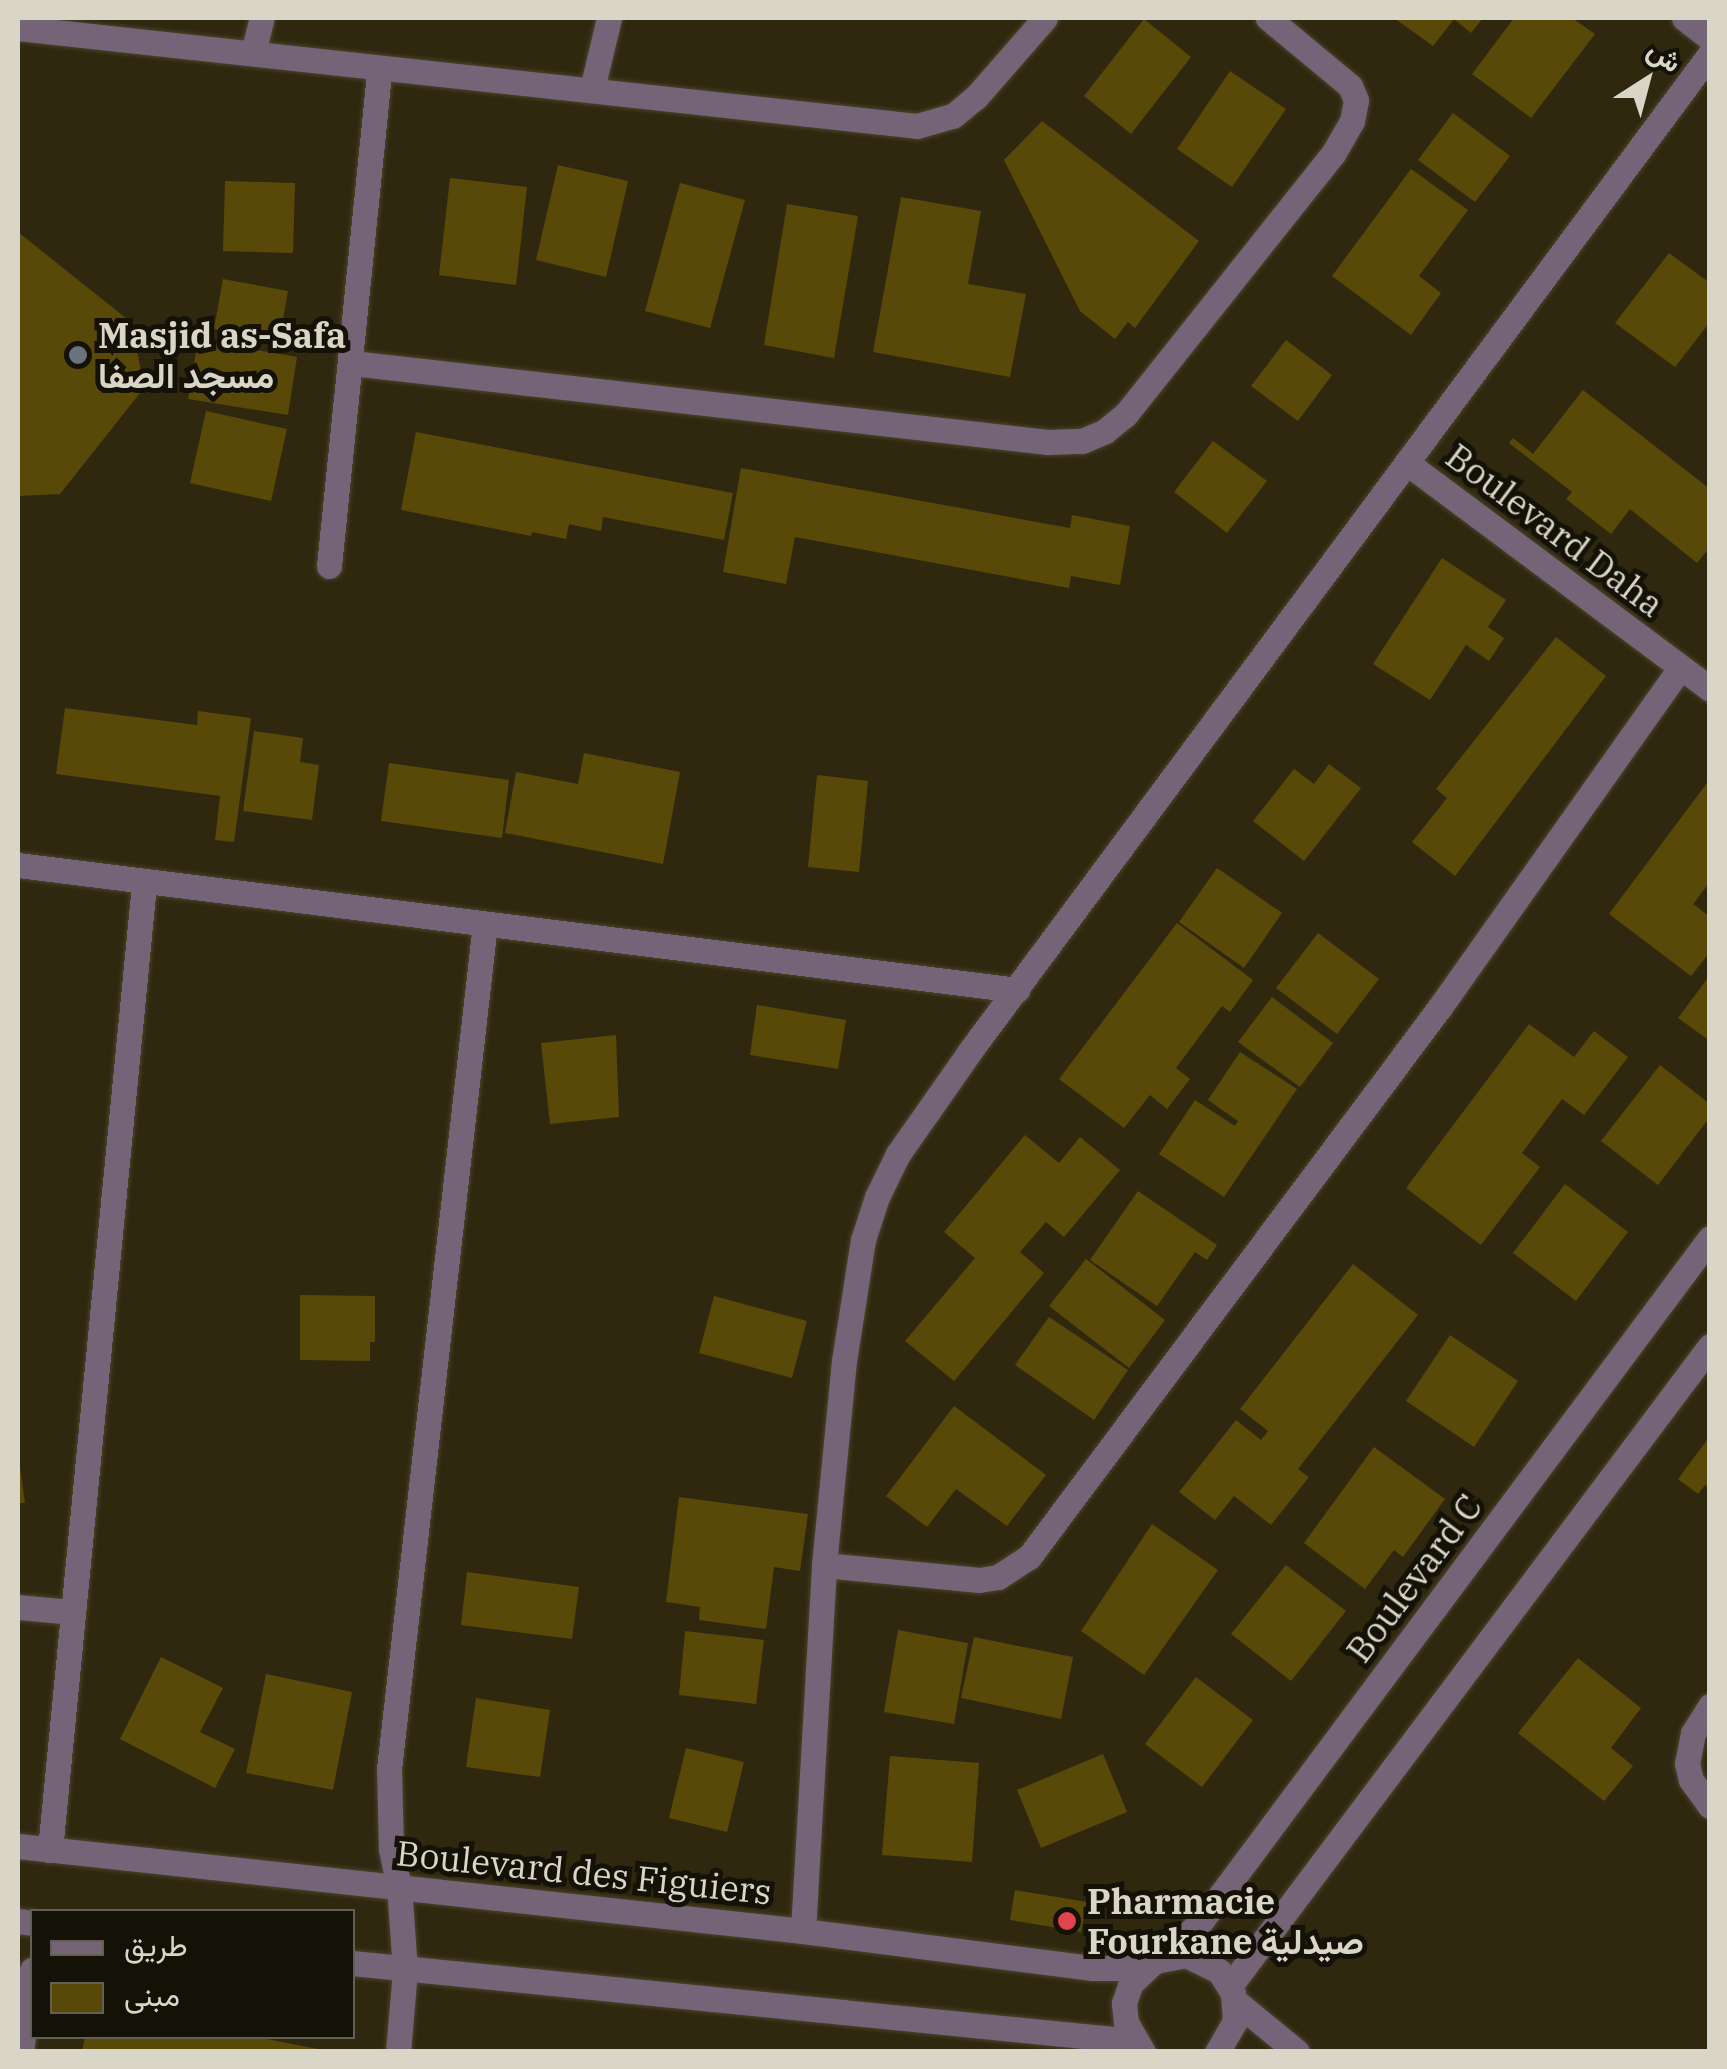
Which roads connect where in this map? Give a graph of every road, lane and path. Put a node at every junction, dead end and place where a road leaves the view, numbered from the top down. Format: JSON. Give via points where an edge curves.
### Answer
{"nodes":[{"id":1,"x":262,"y":18,"type":"edge"},
{"id":2,"x":608,"y":18,"type":"edge"},
{"id":3,"x":1045,"y":18,"type":"edge"},
{"id":4,"x":1268,"y":18,"type":"edge"},
{"id":5,"x":1684,"y":18,"type":"edge"},
{"id":6,"x":18,"y":28,"type":"edge"},
{"id":7,"x":1710,"y":38,"type":"edge"},
{"id":8,"x":253,"y":53,"type":"junction"},
{"id":9,"x":1710,"y":54,"type":"edge"},
{"id":10,"x":378,"y":70,"type":"junction"},
{"id":11,"x":592,"y":88,"type":"junction"},
{"id":12,"x":352,"y":362,"type":"junction"},
{"id":13,"x":1407,"y":463,"type":"junction"},
{"id":14,"x":329,"y":566,"type":"dead end"},
{"id":15,"x":1680,"y":668,"type":"junction"},
{"id":16,"x":1710,"y":689,"type":"edge"},
{"id":17,"x":18,"y":866,"type":"edge"},
{"id":18,"x":144,"y":884,"type":"junction"},
{"id":19,"x":485,"y":924,"type":"junction"},
{"id":20,"x":1017,"y":990,"type":"junction"},
{"id":21,"x":1710,"y":1238,"type":"edge"},
{"id":22,"x":1710,"y":1346,"type":"edge"},
{"id":23,"x":824,"y":1566,"type":"junction"},
{"id":24,"x":18,"y":1607,"type":"edge"},
{"id":25,"x":72,"y":1612,"type":"junction"},
{"id":26,"x":1710,"y":1706,"type":"edge"},
{"id":27,"x":1710,"y":1806,"type":"edge"},
{"id":28,"x":18,"y":1846,"type":"edge"},
{"id":29,"x":50,"y":1850,"type":"junction"},
{"id":30,"x":399,"y":1887,"type":"junction"},
{"id":31,"x":803,"y":1931,"type":"junction"},
{"id":32,"x":1167,"y":1956,"type":"junction"},
{"id":33,"x":355,"y":1964,"type":"edge"},
{"id":34,"x":1144,"y":1968,"type":"junction"},
{"id":35,"x":406,"y":1970,"type":"junction"},
{"id":36,"x":30,"y":1985,"type":"edge"},
{"id":37,"x":1232,"y":1993,"type":"junction"},
{"id":38,"x":1138,"y":2046,"type":"edge"},
{"id":39,"x":21,"y":2052,"type":"edge"},
{"id":40,"x":398,"y":2052,"type":"edge"},
{"id":41,"x":1217,"y":2052,"type":"edge"},
{"id":42,"x":1297,"y":2052,"type":"edge"}],
"edges":[{"from":1,"to":8,"type":"street"},
{"from":2,"to":11,"type":"street"},
{"from":3,"to":11,"type":"street","via":[[976,98],[952,116],[917,126]]},
{"from":4,"to":12,"type":"street","via":[[1350,86],[1356,100],[1352,121],[1333,154],[1126,414],[1082,440],[1048,442]]},
{"from":5,"to":7,"type":"street"},
{"from":6,"to":8,"type":"street"},
{"from":8,"to":10,"type":"street"},
{"from":9,"to":13,"type":"street"},
{"from":10,"to":11,"type":"street"},
{"from":10,"to":12,"type":"street"},
{"from":12,"to":14,"type":"street"},
{"from":13,"to":15,"type":"street","name":"Boulevard Daha"},
{"from":13,"to":20,"type":"street"},
{"from":15,"to":16,"type":"street","name":"Boulevard Daha"},
{"from":15,"to":23,"type":"street","via":[[1440,1007],[1030,1557],[980,1580]]},
{"from":17,"to":18,"type":"street"},
{"from":18,"to":19,"type":"street"},
{"from":18,"to":25,"type":"street"},
{"from":19,"to":20,"type":"street"},
{"from":19,"to":30,"type":"street","via":[[395,1704],[389,1822]]},
{"from":20,"to":23,"type":"street","via":[[923,1114],[863,1240]]},
{"from":21,"to":32,"type":"street","name":"Boulevard C","via":[[1202,1920]]},
{"from":22,"to":37,"type":"street"},
{"from":23,"to":31,"type":"street"},
{"from":24,"to":25,"type":"street"},
{"from":25,"to":29,"type":"street"},
{"from":26,"to":27,"type":"street","via":[[1688,1751],[1691,1780]]},
{"from":28,"to":29,"type":"street","name":"Boulevard des Figuiers"},
{"from":29,"to":30,"type":"street","name":"Boulevard des Figuiers"},
{"from":30,"to":31,"type":"street","name":"Boulevard des Figuiers"},
{"from":30,"to":35,"type":"street"},
{"from":31,"to":34,"type":"street","name":"Boulevard des Figuiers","via":[[1093,1968]]},
{"from":32,"to":34,"type":"street","name":"Boulevard C"},
{"from":32,"to":37,"type":"street","via":[[1204,1960]]},
{"from":33,"to":35,"type":"street"},
{"from":34,"to":38,"type":"street","via":[[1124,2002]]},
{"from":35,"to":38,"type":"street"},
{"from":35,"to":40,"type":"street"},
{"from":36,"to":39,"type":"street"},
{"from":37,"to":41,"type":"street","via":[[1235,2021]]},
{"from":37,"to":42,"type":"street"}]}
